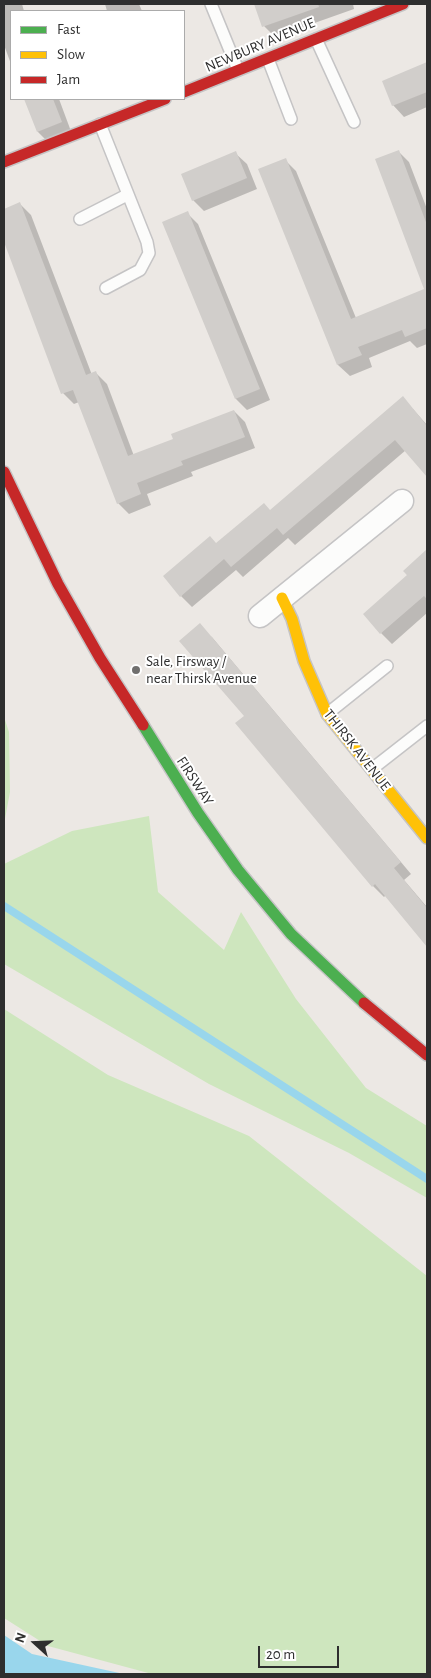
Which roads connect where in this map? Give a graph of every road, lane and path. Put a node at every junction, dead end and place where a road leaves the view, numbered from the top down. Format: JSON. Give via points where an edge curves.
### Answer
{"nodes":[{"id":1,"x":211,"y":4,"type":"edge"},
{"id":2,"x":396,"y":5,"type":"edge"},
{"id":3,"x":316,"y":38,"type":"junction"},
{"id":4,"x":268,"y":59,"type":"junction"},
{"id":5,"x":238,"y":72,"type":"junction"},
{"id":6,"x":185,"y":92,"type":"edge"},
{"id":7,"x":162,"y":100,"type":"edge"},
{"id":8,"x":291,"y":119,"type":"dead end"},
{"id":9,"x":354,"y":122,"type":"dead end"},
{"id":10,"x":99,"y":123,"type":"junction"},
{"id":11,"x":4,"y":161,"type":"edge"},
{"id":12,"x":127,"y":195,"type":"junction"},
{"id":13,"x":80,"y":219,"type":"dead end"},
{"id":14,"x":106,"y":288,"type":"dead end"},
{"id":15,"x":4,"y":472,"type":"edge"},
{"id":16,"x":402,"y":500,"type":"dead end"},
{"id":17,"x":282,"y":598,"type":"junction"},
{"id":18,"x":260,"y":616,"type":"dead end"},
{"id":19,"x":387,"y":666,"type":"dead end"},
{"id":20,"x":327,"y":714,"type":"junction"},
{"id":21,"x":427,"y":726,"type":"edge"},
{"id":22,"x":372,"y":769,"type":"junction"},
{"id":23,"x":427,"y":838,"type":"edge"},
{"id":24,"x":427,"y":1055,"type":"edge"}],
"edges":[{"from":1,"to":5,"type":"lane"},
{"from":2,"to":3,"type":"street","name":"NEWBURY AVENUE"},
{"from":3,"to":4,"type":"street","name":"NEWBURY AVENUE"},
{"from":3,"to":9,"type":"lane"},
{"from":4,"to":5,"type":"street","name":"NEWBURY AVENUE"},
{"from":4,"to":8,"type":"lane"},
{"from":5,"to":6,"type":"street","name":"NEWBURY AVENUE"},
{"from":7,"to":10,"type":"street"},
{"from":10,"to":11,"type":"street"},
{"from":10,"to":12,"type":"lane"},
{"from":12,"to":13,"type":"lane"},
{"from":12,"to":14,"type":"lane","via":[[149,253],[140,270]]},
{"from":15,"to":24,"type":"street","name":"FIRSWAY","via":[[58,584],[100,658],[238,870],[291,934],[354,995]]},
{"from":16,"to":17,"type":"street"},
{"from":17,"to":18,"type":"street"},
{"from":17,"to":20,"type":"street","name":"THIRSK AVENUE","via":[[318,698]]},
{"from":19,"to":20,"type":"lane"},
{"from":20,"to":22,"type":"street","name":"THIRSK AVENUE"},
{"from":21,"to":22,"type":"lane"},
{"from":22,"to":23,"type":"street","name":"THIRSK AVENUE"}]}
